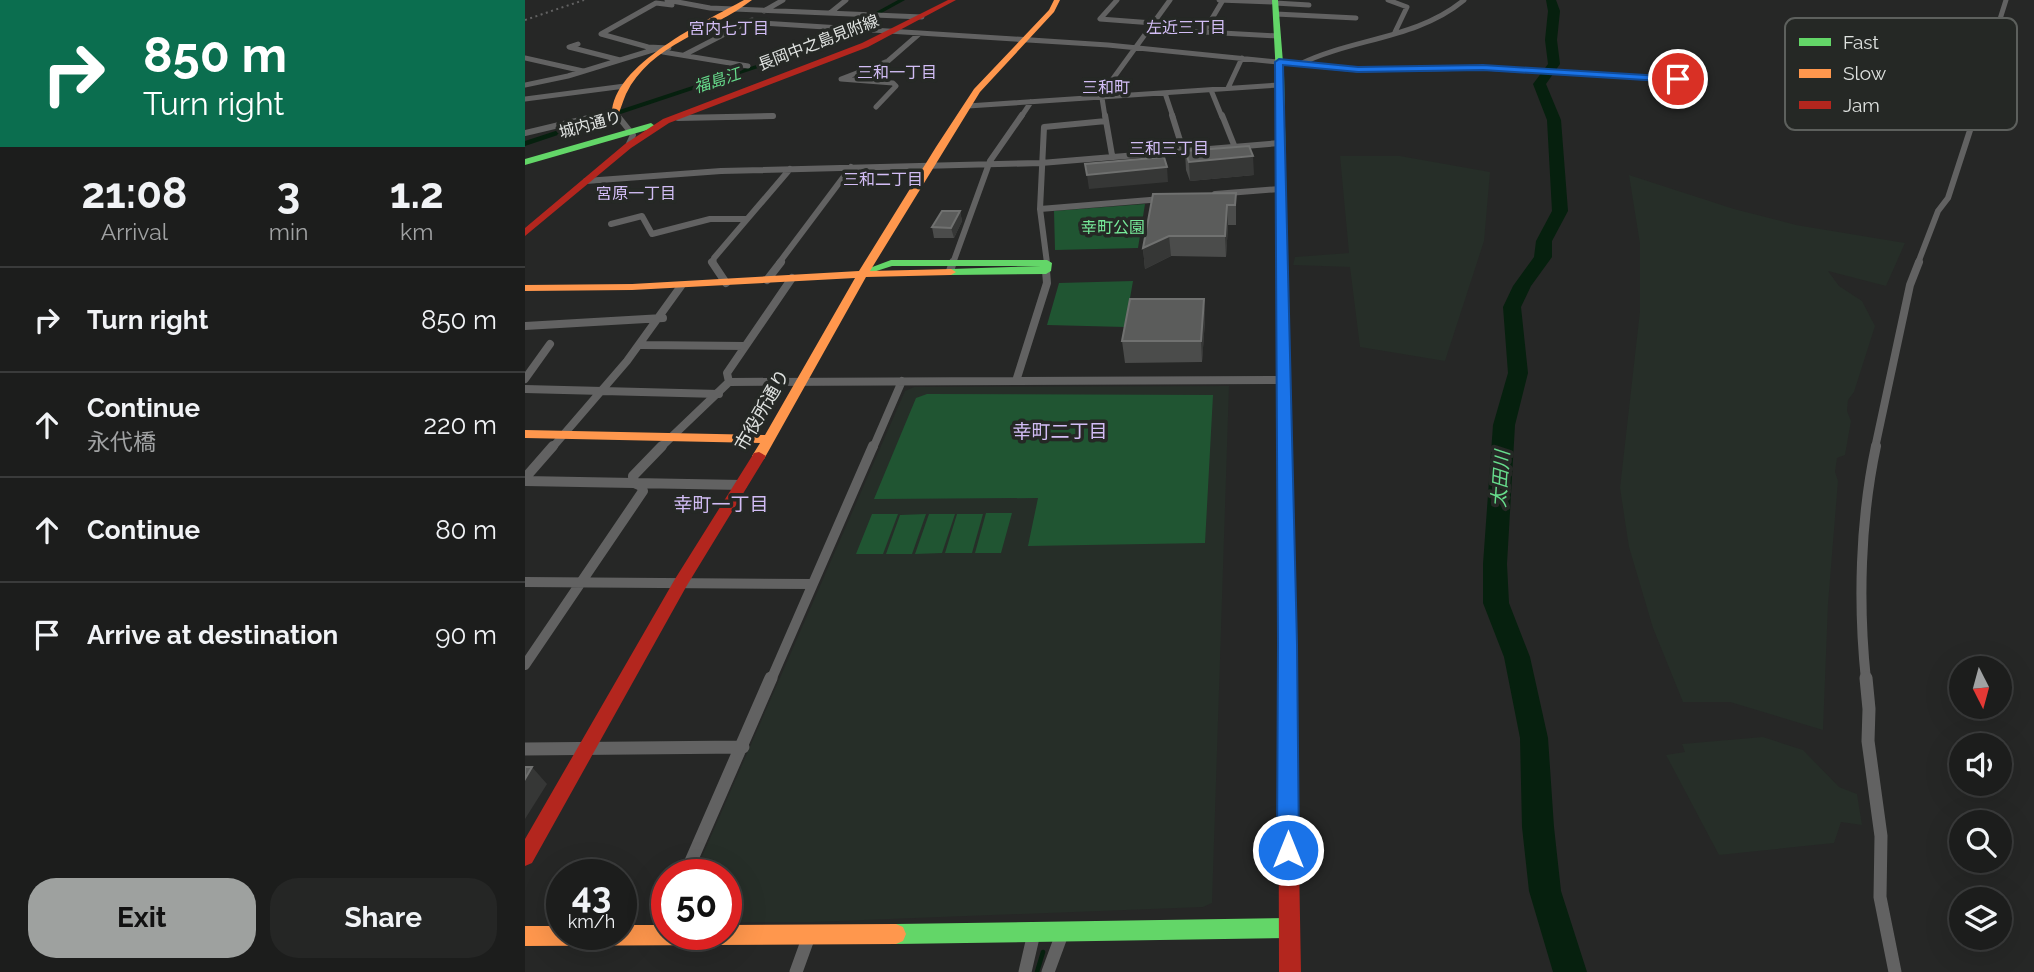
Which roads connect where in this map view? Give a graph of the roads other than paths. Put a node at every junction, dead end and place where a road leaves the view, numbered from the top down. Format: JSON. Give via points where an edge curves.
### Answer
{"nodes":[{"id":1,"x":667,"y":0,"type":"edge"},
{"id":2,"x":680,"y":0,"type":"edge"},
{"id":3,"x":749,"y":0,"type":"edge"},
{"id":4,"x":783,"y":0,"type":"edge"},
{"id":5,"x":845,"y":0,"type":"edge"},
{"id":6,"x":953,"y":0,"type":"edge"},
{"id":7,"x":1057,"y":0,"type":"edge"},
{"id":8,"x":1117,"y":0,"type":"edge"},
{"id":9,"x":1170,"y":0,"type":"edge"},
{"id":10,"x":1221,"y":0,"type":"edge"},
{"id":11,"x":1388,"y":0,"type":"edge"},
{"id":12,"x":1464,"y":0,"type":"edge"},
{"id":13,"x":2006,"y":0,"type":"edge"},
{"id":14,"x":1275,"y":5,"type":"edge"},
{"id":15,"x":1309,"y":5,"type":"dead end"},
{"id":16,"x":694,"y":6,"type":"junction"},
{"id":17,"x":733,"y":9,"type":"junction"},
{"id":18,"x":765,"y":11,"type":"junction"},
{"id":19,"x":830,"y":13,"type":"junction"},
{"id":20,"x":922,"y":17,"type":"junction"},
{"id":21,"x":1356,"y":18,"type":"dead end"},
{"id":22,"x":2000,"y":18,"type":"edge"},
{"id":23,"x":748,"y":22,"type":"junction"},
{"id":24,"x":1153,"y":23,"type":"junction"},
{"id":25,"x":1149,"y":29,"type":"junction"},
{"id":26,"x":1204,"y":32,"type":"junction"},
{"id":27,"x":1395,"y":32,"type":"junction"},
{"id":28,"x":891,"y":33,"type":"junction"},
{"id":29,"x":919,"y":34,"type":"junction"},
{"id":30,"x":1277,"y":36,"type":"junction"},
{"id":31,"x":1025,"y":40,"type":"junction"},
{"id":32,"x":578,"y":44,"type":"dead end"},
{"id":33,"x":1135,"y":47,"type":"junction"},
{"id":34,"x":664,"y":49,"type":"junction"},
{"id":35,"x":684,"y":55,"type":"junction"},
{"id":36,"x":525,"y":58,"type":"edge"},
{"id":37,"x":1242,"y":58,"type":"junction"},
{"id":38,"x":621,"y":60,"type":"junction"},
{"id":39,"x":1279,"y":62,"type":"junction"},
{"id":40,"x":1300,"y":64,"type":"junction"},
{"id":41,"x":748,"y":66,"type":"dead end"},
{"id":42,"x":583,"y":72,"type":"junction"},
{"id":43,"x":525,"y":76,"type":"edge"},
{"id":44,"x":1678,"y":79,"type":"dead end"},
{"id":45,"x":544,"y":81,"type":"junction"},
{"id":46,"x":525,"y":85,"type":"edge"},
{"id":47,"x":1279,"y":85,"type":"junction"},
{"id":48,"x":625,"y":86,"type":"junction"},
{"id":49,"x":1228,"y":88,"type":"junction"},
{"id":50,"x":1211,"y":90,"type":"junction"},
{"id":51,"x":1165,"y":93,"type":"junction"},
{"id":52,"x":1102,"y":98,"type":"junction"},
{"id":53,"x":525,"y":99,"type":"edge"},
{"id":54,"x":1031,"y":102,"type":"junction"},
{"id":55,"x":968,"y":106,"type":"junction"},
{"id":56,"x":876,"y":107,"type":"dead end"},
{"id":57,"x":616,"y":114,"type":"junction"},
{"id":58,"x":772,"y":116,"type":"dead end"},
{"id":59,"x":672,"y":120,"type":"junction"},
{"id":60,"x":1105,"y":121,"type":"junction"},
{"id":61,"x":1971,"y":130,"type":"edge"},
{"id":62,"x":525,"y":133,"type":"edge"},
{"id":63,"x":629,"y":138,"type":"junction"},
{"id":64,"x":1280,"y":143,"type":"junction"},
{"id":65,"x":1234,"y":145,"type":"junction"},
{"id":66,"x":1183,"y":149,"type":"junction"},
{"id":67,"x":1112,"y":155,"type":"junction"},
{"id":68,"x":525,"y":162,"type":"edge"},
{"id":69,"x":1041,"y":163,"type":"junction"},
{"id":70,"x":931,"y":166,"type":"junction"},
{"id":71,"x":988,"y":166,"type":"junction"},
{"id":72,"x":851,"y":167,"type":"junction"},
{"id":73,"x":790,"y":169,"type":"junction"},
{"id":74,"x":586,"y":181,"type":"junction"},
{"id":75,"x":1280,"y":189,"type":"junction"},
{"id":76,"x":1206,"y":195,"type":"edge"},
{"id":77,"x":1167,"y":199,"type":"edge"},
{"id":78,"x":1041,"y":209,"type":"junction"},
{"id":79,"x":746,"y":219,"type":"junction"},
{"id":80,"x":611,"y":225,"type":"dead end"},
{"id":81,"x":525,"y":233,"type":"edge"},
{"id":82,"x":952,"y":267,"type":"junction"},
{"id":83,"x":1047,"y":267,"type":"junction"},
{"id":84,"x":864,"y":272,"type":"junction"},
{"id":85,"x":792,"y":278,"type":"junction"},
{"id":86,"x":767,"y":280,"type":"junction"},
{"id":87,"x":726,"y":284,"type":"junction"},
{"id":88,"x":681,"y":286,"type":"junction"},
{"id":89,"x":525,"y":288,"type":"edge"},
{"id":90,"x":663,"y":317,"type":"junction"},
{"id":91,"x":525,"y":326,"type":"edge"},
{"id":92,"x":550,"y":344,"type":"dead end"},
{"id":93,"x":641,"y":345,"type":"junction"},
{"id":94,"x":745,"y":345,"type":"junction"},
{"id":95,"x":525,"y":379,"type":"edge"},
{"id":96,"x":1284,"y":380,"type":"junction"},
{"id":97,"x":801,"y":381,"type":"junction"},
{"id":98,"x":902,"y":381,"type":"junction"},
{"id":99,"x":1016,"y":381,"type":"junction"},
{"id":100,"x":729,"y":382,"type":"junction"},
{"id":101,"x":525,"y":389,"type":"edge"},
{"id":102,"x":603,"y":391,"type":"junction"},
{"id":103,"x":719,"y":394,"type":"junction"},
{"id":104,"x":525,"y":434,"type":"edge"},
{"id":105,"x":562,"y":435,"type":"junction"},
{"id":106,"x":672,"y":438,"type":"junction"},
{"id":107,"x":767,"y":439,"type":"junction"},
{"id":108,"x":525,"y":479,"type":"edge"},
{"id":109,"x":634,"y":483,"type":"junction"},
{"id":110,"x":742,"y":485,"type":"junction"},
{"id":111,"x":525,"y":582,"type":"edge"},
{"id":112,"x":582,"y":582,"type":"junction"},
{"id":113,"x":680,"y":583,"type":"junction"},
{"id":114,"x":812,"y":584,"type":"junction"},
{"id":115,"x":525,"y":665,"type":"edge"},
{"id":116,"x":743,"y":747,"type":"junction"},
{"id":117,"x":587,"y":748,"type":"junction"},
{"id":118,"x":525,"y":749,"type":"edge"},
{"id":119,"x":525,"y":858,"type":"edge"},
{"id":120,"x":692,"y":859,"type":"edge"},
{"id":121,"x":1288,"y":928,"type":"junction"},
{"id":122,"x":1034,"y":933,"type":"junction"},
{"id":123,"x":1062,"y":933,"type":"junction"},
{"id":124,"x":651,"y":935,"type":"edge"},
{"id":125,"x":525,"y":936,"type":"edge"},
{"id":126,"x":742,"y":936,"type":"edge"},
{"id":127,"x":809,"y":936,"type":"junction"},
{"id":128,"x":796,"y":972,"type":"edge"},
{"id":129,"x":1025,"y":972,"type":"edge"},
{"id":130,"x":1048,"y":972,"type":"edge"},
{"id":131,"x":1290,"y":972,"type":"edge"},
{"id":132,"x":1895,"y":972,"type":"edge"}],
"edges":[{"from":1,"to":16,"type":"street"},
{"from":2,"to":16,"type":"street"},
{"from":3,"to":17,"type":"street"},
{"from":4,"to":18,"type":"street"},
{"from":5,"to":19,"type":"street"},
{"from":6,"to":20,"type":"street","name":"長岡中之島見附線"},
{"from":7,"to":31,"type":"street","name":"市役所通り"},
{"from":8,"to":24,"type":"street","via":[[1100,19]]},
{"from":9,"to":24,"type":"street"},
{"from":10,"to":14,"type":"street"},
{"from":10,"to":26,"type":"street"},
{"from":11,"to":27,"type":"street","via":[[1407,7]]},
{"from":12,"to":27,"type":"street","via":[[1436,21]]},
{"from":13,"to":22,"type":"street"},
{"from":14,"to":15,"type":"street"},
{"from":14,"to":21,"type":"street"},
{"from":14,"to":30,"type":"street"},
{"from":16,"to":17,"type":"street"},
{"from":16,"to":34,"type":"street","via":[[656,3],[601,33]]},
{"from":17,"to":18,"type":"street"},
{"from":17,"to":34,"type":"street"},
{"from":18,"to":19,"type":"street"},
{"from":18,"to":23,"type":"street"},
{"from":19,"to":20,"type":"street"},
{"from":20,"to":28,"type":"street","name":"長岡中之島見附線"},
{"from":23,"to":28,"type":"street"},
{"from":23,"to":35,"type":"street"},
{"from":24,"to":25,"type":"street"},
{"from":25,"to":26,"type":"street"},
{"from":25,"to":33,"type":"street"},
{"from":26,"to":30,"type":"street"},
{"from":27,"to":40,"type":"street","via":[[1330,50]]},
{"from":28,"to":29,"type":"street"},
{"from":28,"to":59,"type":"street","name":"長岡中之島見附線"},
{"from":29,"to":31,"type":"street"},
{"from":29,"to":56,"type":"street","via":[[885,62],[841,79],[893,83],[896,86]]},
{"from":30,"to":39,"type":"street"},
{"from":31,"to":33,"type":"street"},
{"from":31,"to":55,"type":"street","name":"市役所通り"},
{"from":32,"to":38,"type":"street","via":[[569,47]]},
{"from":33,"to":37,"type":"street"},
{"from":33,"to":52,"type":"street"},
{"from":34,"to":35,"type":"street"},
{"from":34,"to":38,"type":"street"},
{"from":34,"to":48,"type":"street"},
{"from":35,"to":41,"type":"street"},
{"from":36,"to":42,"type":"street"},
{"from":37,"to":39,"type":"street"},
{"from":37,"to":49,"type":"street"},
{"from":38,"to":42,"type":"street"},
{"from":39,"to":40,"type":"street"},
{"from":39,"to":47,"type":"street"},
{"from":40,"to":44,"type":"street"},
{"from":42,"to":45,"type":"street"},
{"from":43,"to":45,"type":"street"},
{"from":45,"to":46,"type":"street"},
{"from":47,"to":49,"type":"street"},
{"from":47,"to":64,"type":"street"},
{"from":48,"to":53,"type":"street"},
{"from":48,"to":57,"type":"street","via":[[615,102]]},
{"from":49,"to":50,"type":"street"},
{"from":50,"to":51,"type":"street"},
{"from":50,"to":65,"type":"street"},
{"from":51,"to":52,"type":"street"},
{"from":51,"to":66,"type":"street"},
{"from":52,"to":54,"type":"street"},
{"from":52,"to":60,"type":"street"},
{"from":54,"to":55,"type":"street"},
{"from":54,"to":71,"type":"street"},
{"from":55,"to":70,"type":"street","name":"市役所通り"},
{"from":57,"to":62,"type":"street"},
{"from":57,"to":63,"type":"street"},
{"from":58,"to":59,"type":"street"},
{"from":59,"to":63,"type":"street","name":"長岡中之島見附線"},
{"from":60,"to":67,"type":"street"},
{"from":60,"to":69,"type":"street","via":[[1044,127]]},
{"from":61,"to":132,"type":"street","via":[[1948,198],[1938,211],[1910,285],[1869,485],[1861,632],[1868,741],[1881,836],[1880,898]]},
{"from":63,"to":68,"type":"street","name":"城内通り"},
{"from":63,"to":74,"type":"street","name":"長岡中之島見附線"},
{"from":64,"to":65,"type":"street"},
{"from":64,"to":75,"type":"street"},
{"from":65,"to":66,"type":"street"},
{"from":66,"to":67,"type":"street"},
{"from":67,"to":69,"type":"street"},
{"from":69,"to":71,"type":"street"},
{"from":69,"to":78,"type":"street"},
{"from":70,"to":71,"type":"street"},
{"from":70,"to":72,"type":"street"},
{"from":70,"to":84,"type":"street","name":"市役所通り"},
{"from":71,"to":82,"type":"street"},
{"from":72,"to":73,"type":"street"},
{"from":72,"to":86,"type":"street"},
{"from":73,"to":74,"type":"street"},
{"from":73,"to":79,"type":"street"},
{"from":74,"to":81,"type":"street","name":"長岡中之島見附線"},
{"from":75,"to":76,"type":"street"},
{"from":75,"to":96,"type":"street"},
{"from":77,"to":78,"type":"street"},
{"from":78,"to":83,"type":"street"},
{"from":79,"to":80,"type":"street","via":[[710,219],[652,234],[642,216]]},
{"from":79,"to":87,"type":"street","via":[[712,261]]},
{"from":82,"to":83,"type":"street"},
{"from":82,"to":84,"type":"street","via":[[891,263]]},
{"from":83,"to":99,"type":"street","via":[[1047,284]]},
{"from":84,"to":85,"type":"street"},
{"from":84,"to":97,"type":"street","name":"市役所通り"},
{"from":85,"to":86,"type":"street"},
{"from":85,"to":94,"type":"street"},
{"from":86,"to":87,"type":"street"},
{"from":87,"to":88,"type":"street"},
{"from":88,"to":89,"type":"street"},
{"from":88,"to":90,"type":"street"},
{"from":90,"to":91,"type":"street"},
{"from":90,"to":93,"type":"street"},
{"from":92,"to":95,"type":"street"},
{"from":93,"to":94,"type":"street"},
{"from":93,"to":102,"type":"street"},
{"from":94,"to":100,"type":"street","via":[[727,373]]},
{"from":96,"to":99,"type":"street"},
{"from":96,"to":121,"type":"street"},
{"from":97,"to":98,"type":"street"},
{"from":97,"to":100,"type":"street"},
{"from":97,"to":107,"type":"street","name":"市役所通り"},
{"from":98,"to":99,"type":"street"},
{"from":98,"to":114,"type":"street"},
{"from":100,"to":103,"type":"street"},
{"from":101,"to":102,"type":"street"},
{"from":102,"to":103,"type":"street"},
{"from":102,"to":105,"type":"street"},
{"from":103,"to":106,"type":"street"},
{"from":104,"to":105,"type":"street"},
{"from":105,"to":106,"type":"street"},
{"from":105,"to":108,"type":"street"},
{"from":106,"to":107,"type":"street"},
{"from":106,"to":109,"type":"street","via":[[645,461],[633,476]]},
{"from":107,"to":110,"type":"street","name":"市役所通り"},
{"from":108,"to":109,"type":"street"},
{"from":109,"to":110,"type":"street"},
{"from":109,"to":112,"type":"street","via":[[643,491]]},
{"from":110,"to":113,"type":"street","name":"市役所通り"},
{"from":111,"to":112,"type":"street"},
{"from":112,"to":113,"type":"street"},
{"from":112,"to":115,"type":"street"},
{"from":113,"to":114,"type":"street"},
{"from":113,"to":117,"type":"street","name":"市役所通り"},
{"from":114,"to":116,"type":"street"},
{"from":116,"to":117,"type":"street"},
{"from":116,"to":120,"type":"street"},
{"from":117,"to":118,"type":"street"},
{"from":117,"to":119,"type":"street","name":"市役所通り"},
{"from":121,"to":123,"type":"street"},
{"from":121,"to":131,"type":"street"},
{"from":122,"to":123,"type":"street"},
{"from":122,"to":127,"type":"street"},
{"from":122,"to":129,"type":"street"},
{"from":123,"to":130,"type":"street"},
{"from":124,"to":125,"type":"street"},
{"from":126,"to":127,"type":"street"},
{"from":127,"to":128,"type":"street"}]}
